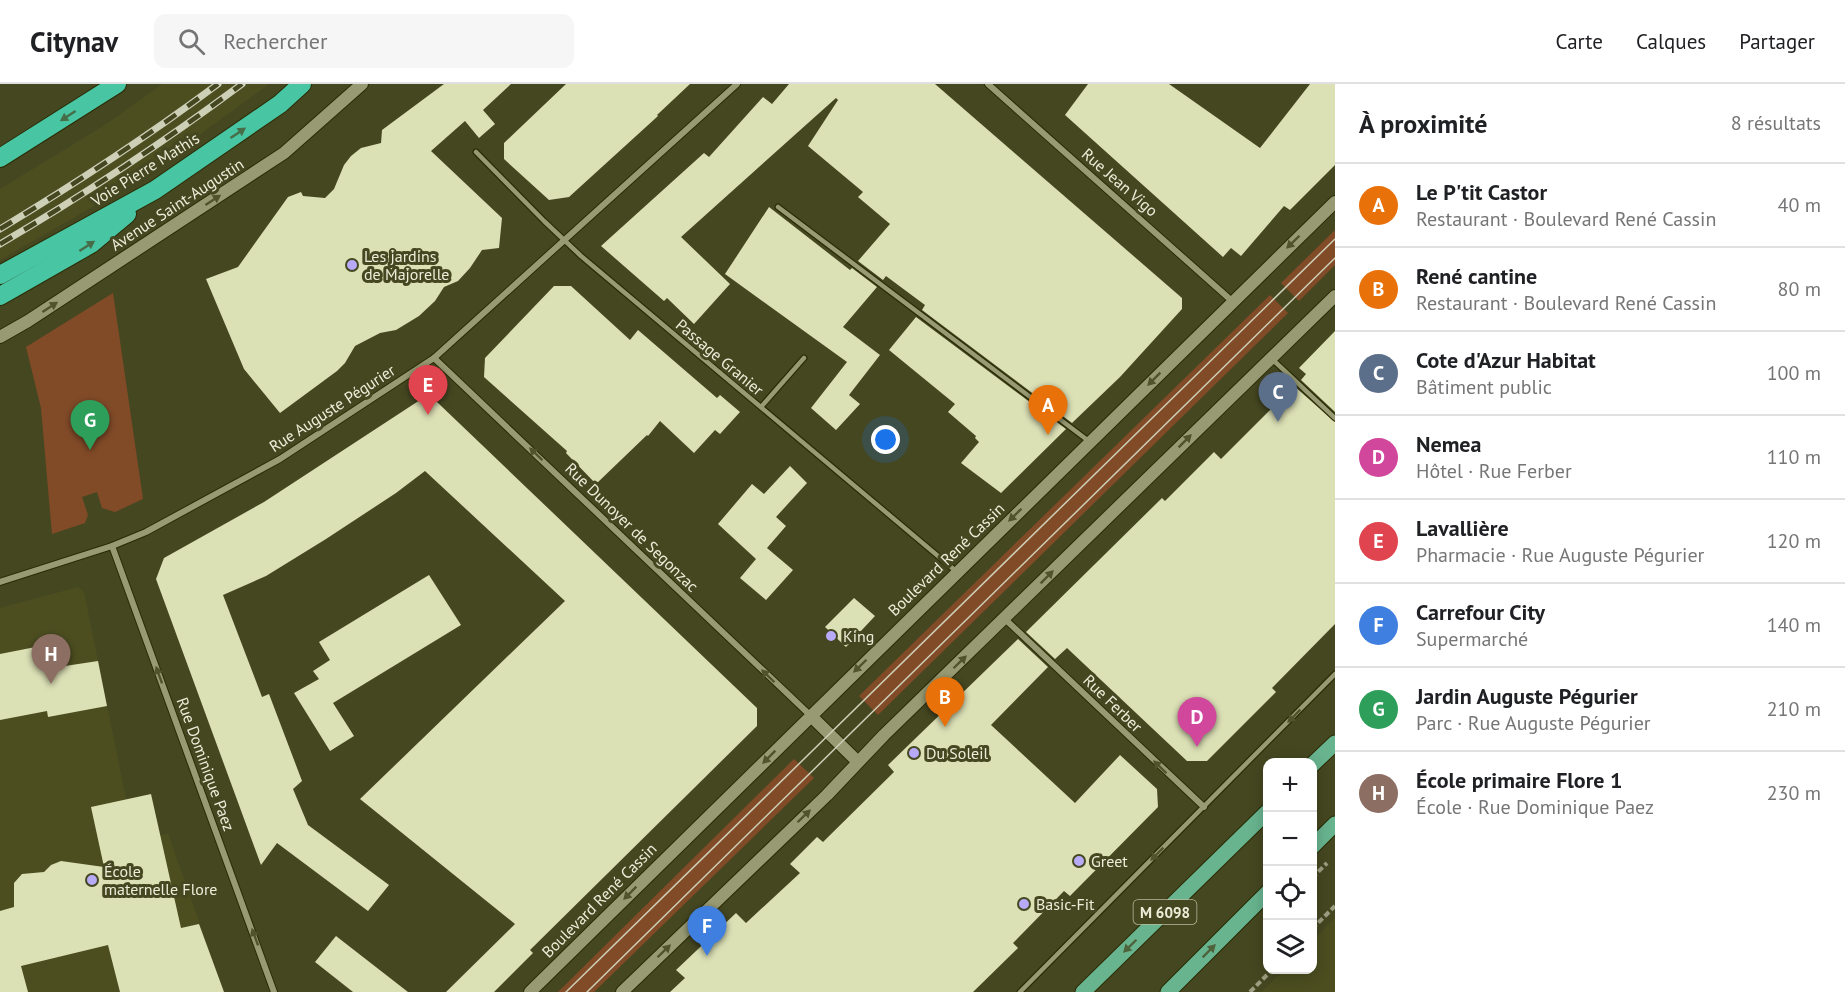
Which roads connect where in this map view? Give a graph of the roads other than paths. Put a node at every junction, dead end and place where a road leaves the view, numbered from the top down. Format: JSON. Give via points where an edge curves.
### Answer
{"nodes":[{"id":1,"x":117,"y":84,"type":"edge"},
{"id":2,"x":302,"y":84,"type":"edge"},
{"id":3,"x":362,"y":84,"type":"edge"},
{"id":4,"x":737,"y":84,"type":"edge"},
{"id":5,"x":988,"y":84,"type":"edge"},
{"id":6,"x":476,"y":152,"type":"dead end"},
{"id":7,"x":0,"y":158,"type":"edge"},
{"id":8,"x":155,"y":190,"type":"junction"},
{"id":9,"x":1335,"y":202,"type":"edge"},
{"id":10,"x":778,"y":207,"type":"dead end"},
{"id":11,"x":564,"y":239,"type":"junction"},
{"id":12,"x":0,"y":275,"type":"edge"},
{"id":13,"x":0,"y":296,"type":"edge"},
{"id":14,"x":1335,"y":296,"type":"edge"},
{"id":15,"x":1232,"y":301,"type":"junction"},
{"id":16,"x":0,"y":337,"type":"edge"},
{"id":17,"x":1270,"y":357,"type":"junction"},
{"id":18,"x":434,"y":358,"type":"junction"},
{"id":19,"x":804,"y":358,"type":"dead end"},
{"id":20,"x":761,"y":407,"type":"junction"},
{"id":21,"x":1335,"y":418,"type":"edge"},
{"id":22,"x":1090,"y":442,"type":"junction"},
{"id":23,"x":112,"y":546,"type":"junction"},
{"id":24,"x":957,"y":572,"type":"junction"},
{"id":25,"x":0,"y":582,"type":"edge"},
{"id":26,"x":1005,"y":619,"type":"junction"},
{"id":27,"x":1335,"y":674,"type":"edge"},
{"id":28,"x":811,"y":716,"type":"junction"},
{"id":29,"x":1335,"y":743,"type":"edge"},
{"id":30,"x":1317,"y":760,"type":"edge"},
{"id":31,"x":858,"y":762,"type":"junction"},
{"id":32,"x":1203,"y":807,"type":"junction"},
{"id":33,"x":1267,"y":812,"type":"edge"},
{"id":34,"x":1335,"y":824,"type":"edge"},
{"id":35,"x":1317,"y":842,"type":"edge"},
{"id":36,"x":1263,"y":897,"type":"edge"},
{"id":37,"x":274,"y":992,"type":"edge"},
{"id":38,"x":530,"y":992,"type":"edge"},
{"id":39,"x":622,"y":992,"type":"edge"},
{"id":40,"x":1020,"y":992,"type":"edge"},
{"id":41,"x":1083,"y":992,"type":"edge"},
{"id":42,"x":1168,"y":992,"type":"edge"}],
"edges":[{"from":1,"to":7,"type":"highway","one_way":true},
{"from":8,"to":2,"type":"highway","name":"Voie Pierre Mathis","one_way":true,"via":[[280,104]]},
{"from":16,"to":3,"type":"main road","name":"Avenue Saint-Augustin","one_way":true,"via":[[284,153]]},
{"from":4,"to":11,"type":"street","name":"Rue Auguste Pégurier"},
{"from":5,"to":15,"type":"street","name":"Rue Jean Vigo"},
{"from":6,"to":11,"type":"lane","name":"Passage Granier"},
{"from":8,"to":12,"type":"highway","name":"Voie Pierre Mathis"},
{"from":13,"to":8,"type":"highway","one_way":true,"via":[[92,244]]},
{"from":9,"to":15,"type":"main road","name":"Boulevard René Cassin","one_way":true},
{"from":10,"to":22,"type":"lane"},
{"from":11,"to":18,"type":"street","name":"Rue Auguste Pégurier"},
{"from":11,"to":20,"type":"lane","name":"Passage Granier"},
{"from":14,"to":17,"type":"main road"},
{"from":15,"to":22,"type":"main road","name":"Boulevard René Cassin","one_way":true},
{"from":17,"to":21,"type":"lane"},
{"from":26,"to":17,"type":"main road","one_way":true},
{"from":18,"to":23,"type":"street","name":"Rue Auguste Pégurier","via":[[280,459],[146,532]]},
{"from":28,"to":18,"type":"street","name":"Rue Dunoyer de Segonzac","one_way":true},
{"from":19,"to":20,"type":"lane"},
{"from":20,"to":24,"type":"lane","name":"Passage Granier"},
{"from":22,"to":24,"type":"main road","name":"Boulevard René Cassin","one_way":true},
{"from":23,"to":25,"type":"street","name":"Rue Auguste Pégurier"},
{"from":37,"to":23,"type":"street","name":"Rue Dominique Paez","one_way":true},
{"from":24,"to":28,"type":"main road","name":"Boulevard René Cassin","one_way":true},
{"from":31,"to":26,"type":"main road","one_way":true},
{"from":32,"to":26,"type":"street","name":"Rue Ferber","one_way":true},
{"from":27,"to":32,"type":"lane","one_way":true},
{"from":28,"to":31,"type":"main road"},
{"from":28,"to":38,"type":"main road","name":"Boulevard René Cassin","one_way":true},
{"from":29,"to":30,"type":"main road"},
{"from":39,"to":31,"type":"main road","one_way":true},
{"from":32,"to":40,"type":"lane","one_way":true},
{"from":33,"to":41,"type":"main road","number":"M 6098","one_way":true},
{"from":34,"to":35,"type":"main road"},
{"from":42,"to":36,"type":"main road","one_way":true}]}
